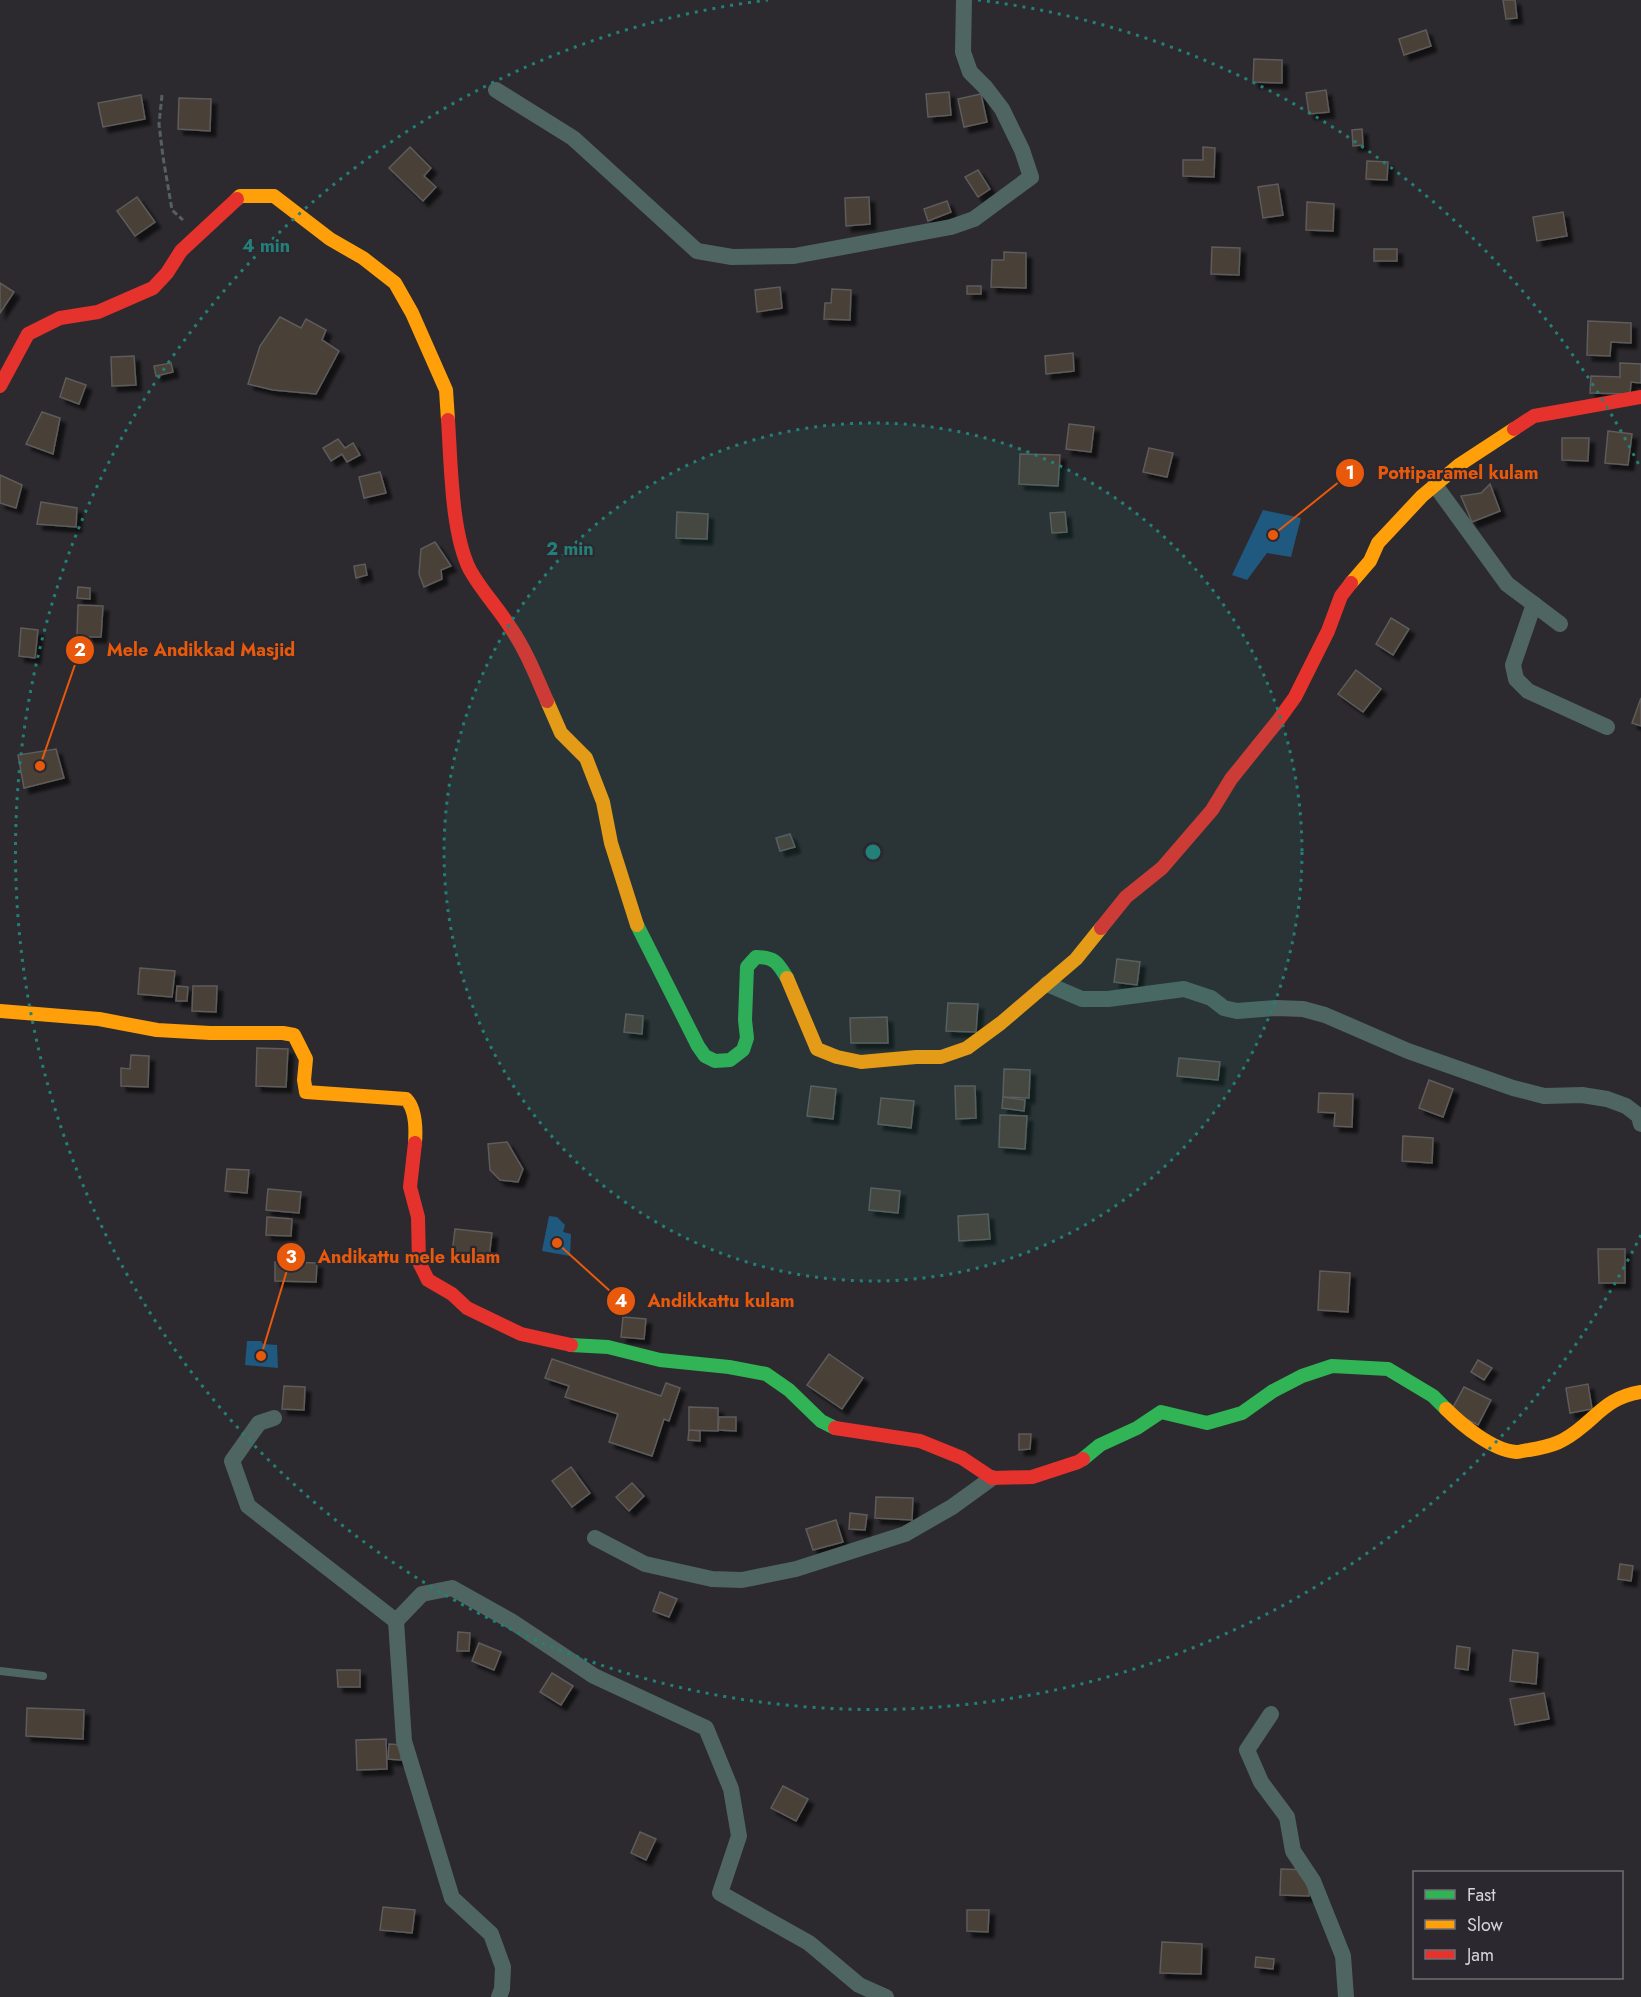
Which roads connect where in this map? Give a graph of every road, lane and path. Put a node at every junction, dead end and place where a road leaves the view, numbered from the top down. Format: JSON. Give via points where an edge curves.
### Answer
{"nodes":[{"id":1,"x":964,"y":0,"type":"edge"},
{"id":2,"x":496,"y":90,"type":"dead end"},
{"id":3,"x":162,"y":94,"type":"dead end"},
{"id":4,"x":198,"y":234,"type":"junction"},
{"id":5,"x":0,"y":386,"type":"edge"},
{"id":6,"x":1641,"y":398,"type":"edge"},
{"id":7,"x":1435,"y":484,"type":"junction"},
{"id":8,"x":1534,"y":604,"type":"junction"},
{"id":9,"x":1560,"y":624,"type":"dead end"},
{"id":10,"x":1607,"y":728,"type":"dead end"},
{"id":11,"x":1047,"y":984,"type":"junction"},
{"id":12,"x":0,"y":1011,"type":"edge"},
{"id":13,"x":1641,"y":1124,"type":"edge"},
{"id":14,"x":1641,"y":1392,"type":"edge"},
{"id":15,"x":274,"y":1418,"type":"dead end"},
{"id":16,"x":992,"y":1478,"type":"junction"},
{"id":17,"x":595,"y":1538,"type":"dead end"},
{"id":18,"x":396,"y":1621,"type":"junction"},
{"id":19,"x":0,"y":1671,"type":"edge"},
{"id":20,"x":43,"y":1676,"type":"dead end"},
{"id":21,"x":1271,"y":1714,"type":"dead end"},
{"id":22,"x":498,"y":1997,"type":"edge"},
{"id":23,"x":886,"y":1997,"type":"edge"},
{"id":24,"x":1346,"y":1997,"type":"edge"}],
"edges":[{"from":1,"to":2,"type":"street","via":[[963,52],[970,72],[1002,109],[1031,177],[974,219],[951,227],[795,256],[732,257],[697,251],[573,138]]},
{"from":3,"to":4,"type":"path","via":[[159,124],[172,210]]},
{"from":4,"to":5,"type":"street","via":[[153,288],[98,312],[60,318],[28,334]]},
{"from":4,"to":11,"type":"street","via":[[240,196],[274,196],[395,284],[446,390],[453,494],[470,570],[512,629],[561,732],[586,758],[603,802],[611,843],[638,927],[705,1056],[715,1061],[730,1060],[742,1050],[747,1038],[747,967],[756,957],[773,960],[786,978],[817,1049],[861,1062],[941,1057],[967,1048]]},
{"from":6,"to":7,"type":"street","via":[[1534,416]]},
{"from":7,"to":8,"type":"street","via":[[1507,584]]},
{"from":7,"to":11,"type":"street","via":[[1378,543],[1370,561],[1341,596],[1295,697],[1231,779],[1212,810],[1162,868],[1126,897],[1076,959]]},
{"from":8,"to":9,"type":"street"},
{"from":8,"to":10,"type":"street","via":[[1513,665],[1516,679],[1528,691]]},
{"from":11,"to":13,"type":"street","via":[[1082,999],[1184,988],[1237,1011],[1302,1009],[1513,1088],[1544,1096],[1607,1099],[1626,1106],[1639,1116]]},
{"from":12,"to":16,"type":"street","via":[[99,1019],[157,1030],[294,1035],[306,1059],[306,1092],[406,1099],[412,1106],[416,1132],[410,1187],[418,1217],[420,1262],[428,1280],[467,1308],[521,1334],[561,1344],[608,1347],[660,1360],[766,1374],[821,1421],[838,1429],[920,1441],[962,1458]]},
{"from":14,"to":16,"type":"street","via":[[1603,1407],[1554,1446],[1515,1452],[1487,1442],[1433,1396],[1388,1369],[1332,1366],[1273,1391],[1242,1413],[1207,1423],[1161,1412],[1100,1445],[1078,1462],[1032,1477]]},
{"from":15,"to":18,"type":"street","via":[[259,1423],[232,1461],[248,1506]]},
{"from":16,"to":17,"type":"street","via":[[905,1534],[796,1569],[742,1580],[712,1579],[645,1564]]},
{"from":18,"to":22,"type":"street","via":[[404,1741],[452,1898],[491,1934],[503,1966]]},
{"from":18,"to":23,"type":"street","via":[[422,1594],[452,1588],[511,1621],[594,1676],[706,1728],[731,1789],[739,1836],[720,1893],[809,1943],[860,1985]]},
{"from":19,"to":20,"type":"lane"},
{"from":21,"to":24,"type":"street","via":[[1247,1750],[1261,1782],[1287,1817],[1293,1851],[1314,1881],[1343,1956]]}]}
